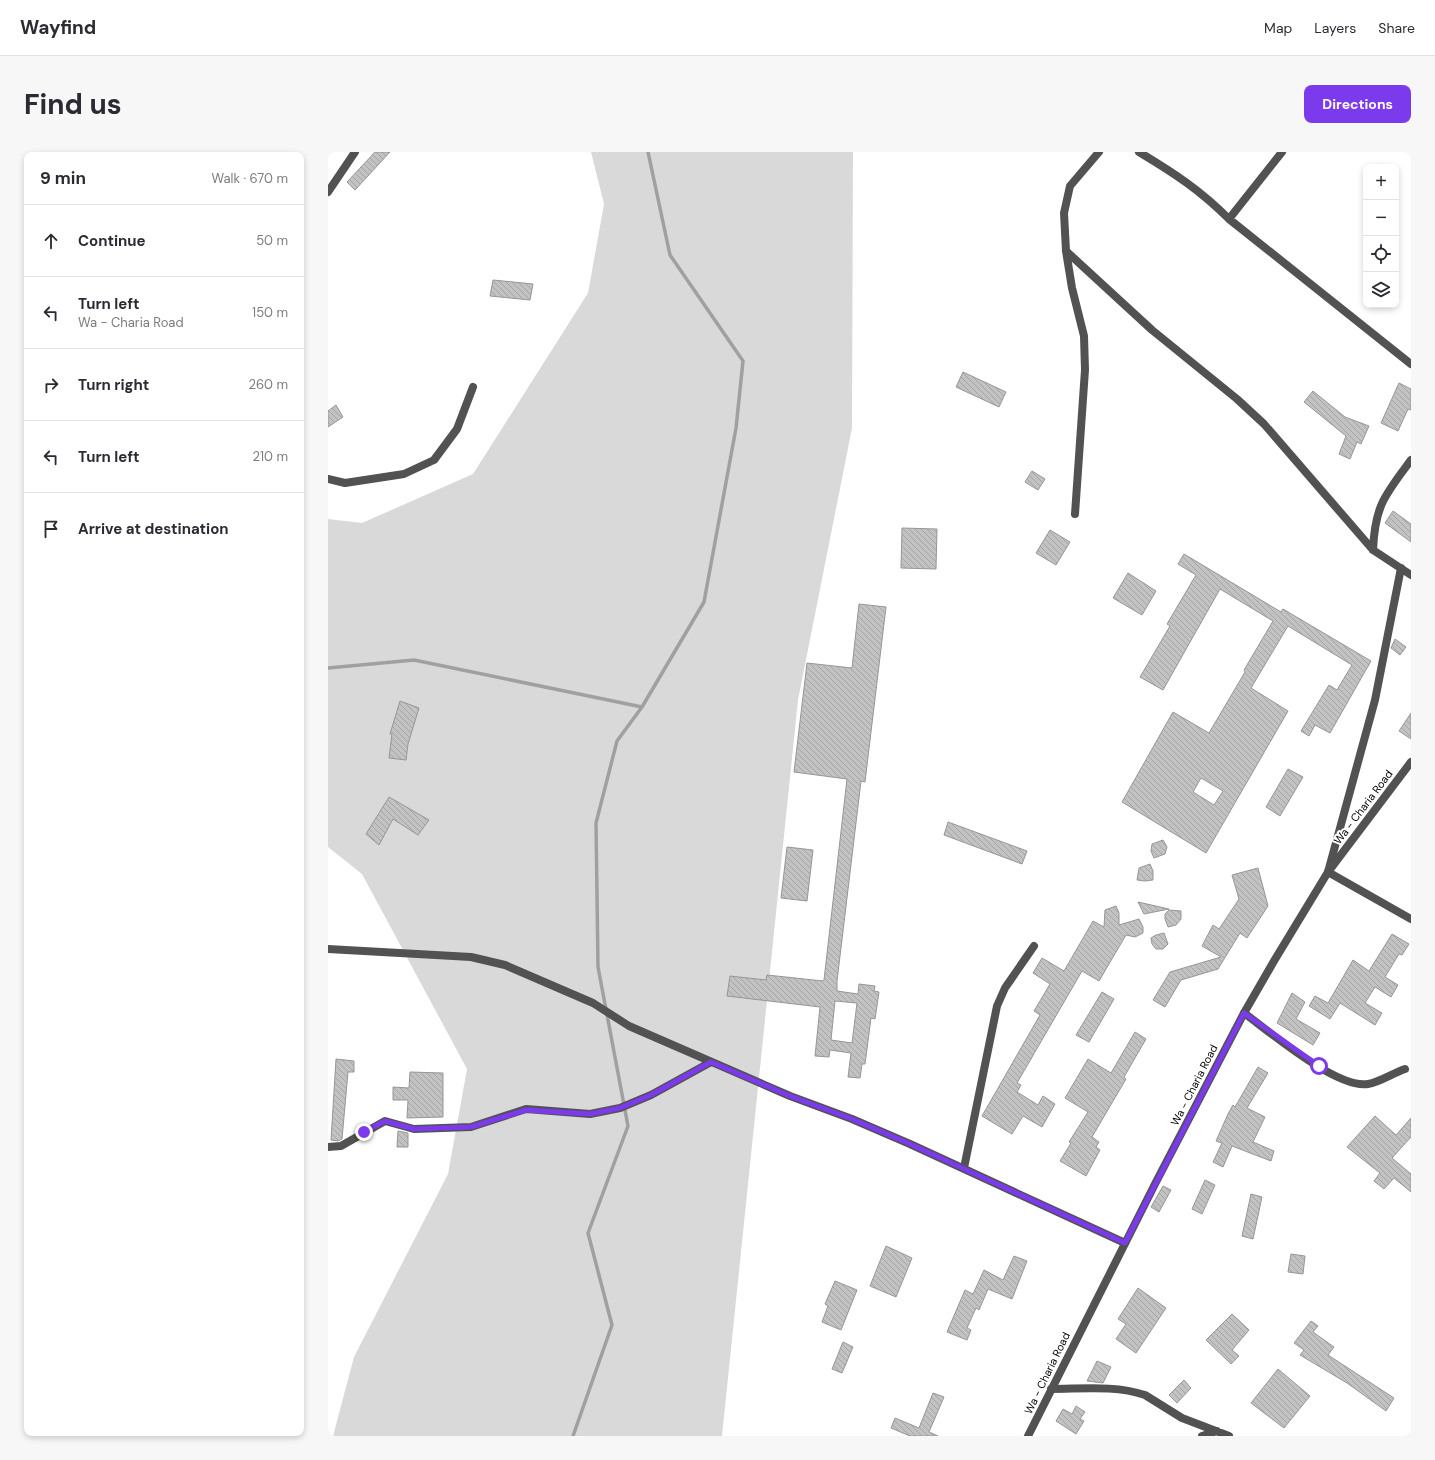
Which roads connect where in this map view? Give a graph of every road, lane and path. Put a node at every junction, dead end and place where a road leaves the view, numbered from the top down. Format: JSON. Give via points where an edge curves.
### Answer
{"nodes":[{"id":1,"x":355,"y":152,"type":"edge"},
{"id":2,"x":1099,"y":152,"type":"edge"},
{"id":3,"x":1139,"y":152,"type":"edge"},
{"id":4,"x":1282,"y":152,"type":"edge"},
{"id":5,"x":328,"y":192,"type":"edge"},
{"id":6,"x":1229,"y":218,"type":"junction"},
{"id":7,"x":1066,"y":250,"type":"junction"},
{"id":8,"x":1411,"y":364,"type":"edge"},
{"id":9,"x":473,"y":387,"type":"dead end"},
{"id":10,"x":1411,"y":460,"type":"edge"},
{"id":11,"x":328,"y":480,"type":"edge"},
{"id":12,"x":1075,"y":514,"type":"dead end"},
{"id":13,"x":1373,"y":550,"type":"junction"},
{"id":14,"x":1401,"y":568,"type":"junction"},
{"id":15,"x":1411,"y":575,"type":"edge"},
{"id":16,"x":1411,"y":762,"type":"edge"},
{"id":17,"x":1328,"y":872,"type":"junction"},
{"id":18,"x":1411,"y":919,"type":"edge"},
{"id":19,"x":1034,"y":946,"type":"dead end"},
{"id":20,"x":328,"y":949,"type":"edge"},
{"id":21,"x":1244,"y":1013,"type":"junction"},
{"id":22,"x":711,"y":1062,"type":"junction"},
{"id":23,"x":1405,"y":1069,"type":"dead end"},
{"id":24,"x":328,"y":1147,"type":"edge"},
{"id":25,"x":964,"y":1168,"type":"junction"},
{"id":26,"x":1125,"y":1243,"type":"junction"},
{"id":27,"x":1051,"y":1389,"type":"junction"},
{"id":28,"x":1217,"y":1431,"type":"junction"},
{"id":29,"x":1028,"y":1436,"type":"edge"},
{"id":30,"x":1202,"y":1436,"type":"edge"},
{"id":31,"x":1229,"y":1436,"type":"edge"}],
"edges":[{"from":1,"to":5,"type":"street"},
{"from":2,"to":7,"type":"street","via":[[1070,186],[1064,213]]},
{"from":3,"to":6,"type":"street","via":[[1205,195]]},
{"from":4,"to":6,"type":"street"},
{"from":6,"to":8,"type":"street"},
{"from":7,"to":12,"type":"street","via":[[1084,336],[1085,370]]},
{"from":7,"to":13,"type":"street","via":[[1152,330],[1264,424]]},
{"from":9,"to":11,"type":"street","via":[[457,429],[434,460],[404,474],[345,483]]},
{"from":10,"to":13,"type":"street","via":[[1384,496],[1374,526]]},
{"from":13,"to":14,"type":"street"},
{"from":14,"to":15,"type":"street"},
{"from":14,"to":17,"type":"street","via":[[1375,700]]},
{"from":16,"to":17,"type":"street","name":"Wa - Charia Road"},
{"from":17,"to":18,"type":"street"},
{"from":17,"to":21,"type":"street","name":"Wa - Charia Road"},
{"from":19,"to":25,"type":"street","via":[[1005,988],[997,1006]]},
{"from":20,"to":22,"type":"street","via":[[471,957],[505,965],[580,997],[629,1026]]},
{"from":21,"to":23,"type":"street","via":[[1342,1080],[1368,1084]]},
{"from":21,"to":26,"type":"street","name":"Wa - Charia Road"},
{"from":22,"to":24,"type":"street","via":[[651,1095],[620,1108],[590,1114],[526,1110],[471,1127],[414,1129],[385,1121],[341,1146]]},
{"from":22,"to":25,"type":"street"},
{"from":25,"to":26,"type":"street"},
{"from":26,"to":27,"type":"street","name":"Wa - Charia Road"},
{"from":27,"to":28,"type":"street","via":[[1113,1388],[1138,1393],[1182,1418]]},
{"from":27,"to":29,"type":"street","name":"Wa - Charia Road"},
{"from":28,"to":30,"type":"street"},
{"from":28,"to":31,"type":"street"}]}
